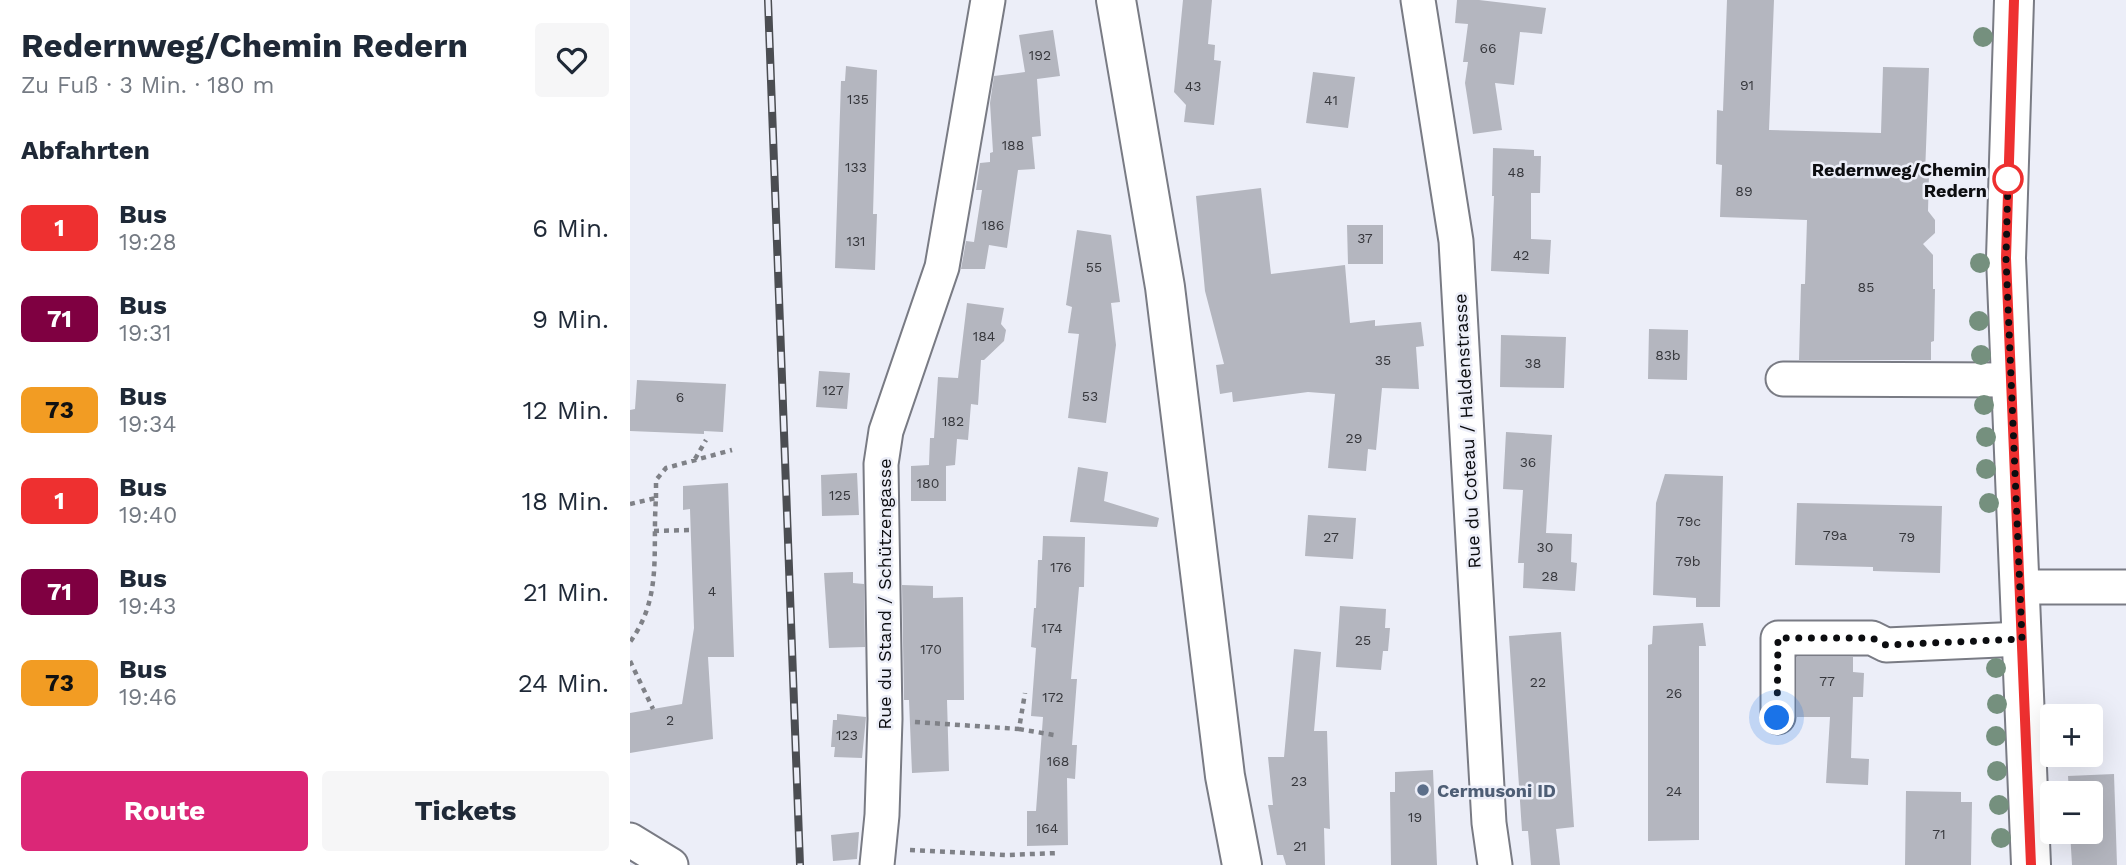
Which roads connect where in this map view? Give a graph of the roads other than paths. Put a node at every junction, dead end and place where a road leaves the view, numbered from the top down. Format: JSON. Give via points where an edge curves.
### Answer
{"nodes":[{"id":1,"x":988,"y":0,"type":"edge"},
{"id":2,"x":1116,"y":0,"type":"edge"},
{"id":3,"x":1418,"y":0,"type":"edge"},
{"id":4,"x":2014,"y":0,"type":"edge"},
{"id":5,"x":1783,"y":379,"type":"dead end"},
{"id":6,"x":2011,"y":380,"type":"junction"},
{"id":7,"x":2020,"y":587,"type":"junction"},
{"id":8,"x":2126,"y":587,"type":"edge"},
{"id":9,"x":2022,"y":639,"type":"junction"},
{"id":10,"x":1777,"y":718,"type":"dead end"},
{"id":11,"x":630,"y":840,"type":"edge"},
{"id":12,"x":671,"y":865,"type":"edge"},
{"id":13,"x":877,"y":865,"type":"edge"},
{"id":14,"x":1242,"y":865,"type":"edge"},
{"id":15,"x":1495,"y":865,"type":"edge"},
{"id":16,"x":2031,"y":865,"type":"edge"}],
"edges":[{"from":1,"to":13,"type":"street","name":"Rue du Stand / Schützengasse","via":[[942,267],[886,431],[881,464],[886,719]]},
{"from":2,"to":14,"type":"main road","via":[[1164,287],[1225,776]]},
{"from":3,"to":15,"type":"street","name":"Rue du Coteau / Haldenstrasse","via":[[1456,241],[1488,810]]},
{"from":4,"to":6,"type":"main road","via":[[2006,258]]},
{"from":5,"to":6,"type":"street"},
{"from":6,"to":7,"type":"main road"},
{"from":7,"to":8,"type":"street"},
{"from":7,"to":9,"type":"main road"},
{"from":9,"to":10,"type":"street","via":[[1886,645],[1872,638],[1778,638]]},
{"from":9,"to":16,"type":"main road"},
{"from":11,"to":12,"type":"street"}]}
